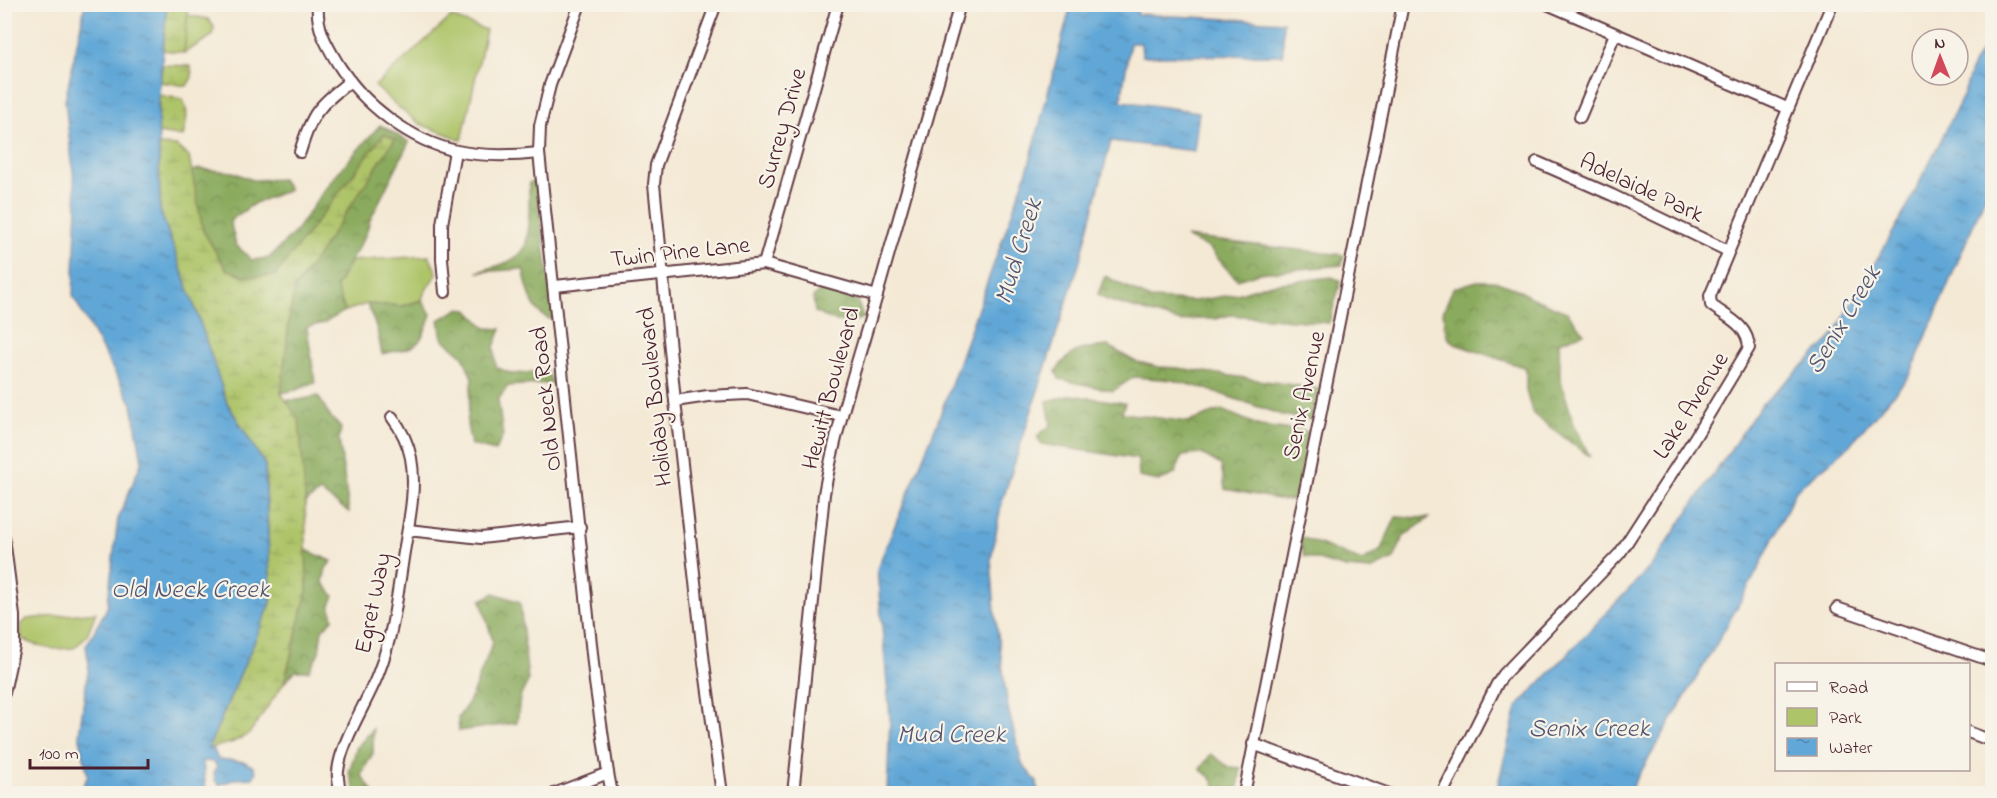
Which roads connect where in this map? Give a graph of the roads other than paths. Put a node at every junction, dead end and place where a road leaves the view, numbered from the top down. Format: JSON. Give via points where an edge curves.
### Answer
{"nodes":[{"id":1,"x":318,"y":4,"type":"edge"},
{"id":2,"x":580,"y":4,"type":"edge"},
{"id":3,"x":716,"y":4,"type":"edge"},
{"id":4,"x":838,"y":4,"type":"edge"},
{"id":5,"x":960,"y":4,"type":"edge"},
{"id":6,"x":1403,"y":4,"type":"edge"},
{"id":7,"x":1547,"y":4,"type":"edge"},
{"id":8,"x":1832,"y":4,"type":"edge"},
{"id":9,"x":1615,"y":34,"type":"junction"},
{"id":10,"x":350,"y":81,"type":"junction"},
{"id":11,"x":1787,"y":108,"type":"junction"},
{"id":12,"x":1580,"y":117,"type":"dead end"},
{"id":13,"x":455,"y":151,"type":"junction"},
{"id":14,"x":300,"y":152,"type":"dead end"},
{"id":15,"x":539,"y":153,"type":"junction"},
{"id":16,"x":1537,"y":162,"type":"dead end"},
{"id":17,"x":1728,"y":251,"type":"junction"},
{"id":18,"x":764,"y":264,"type":"junction"},
{"id":19,"x":663,"y":273,"type":"junction"},
{"id":20,"x":555,"y":286,"type":"junction"},
{"id":21,"x":445,"y":292,"type":"dead end"},
{"id":22,"x":877,"y":296,"type":"junction"},
{"id":23,"x":675,"y":401,"type":"junction"},
{"id":24,"x":841,"y":416,"type":"junction"},
{"id":25,"x":392,"y":417,"type":"dead end"},
{"id":26,"x":580,"y":527,"type":"junction"},
{"id":27,"x":408,"y":530,"type":"junction"},
{"id":28,"x":4,"y":538,"type":"edge"},
{"id":29,"x":1837,"y":608,"type":"dead end"},
{"id":30,"x":1992,"y":662,"type":"edge"},
{"id":31,"x":4,"y":693,"type":"edge"},
{"id":32,"x":1970,"y":733,"type":"edge"},
{"id":33,"x":1992,"y":741,"type":"edge"},
{"id":34,"x":1253,"y":744,"type":"junction"},
{"id":35,"x":608,"y":773,"type":"junction"},
{"id":36,"x":342,"y":794,"type":"edge"},
{"id":37,"x":554,"y":794,"type":"edge"},
{"id":38,"x":612,"y":794,"type":"edge"},
{"id":39,"x":722,"y":794,"type":"edge"},
{"id":40,"x":793,"y":794,"type":"edge"},
{"id":41,"x":1244,"y":794,"type":"edge"},
{"id":42,"x":1389,"y":794,"type":"edge"},
{"id":43,"x":1442,"y":794,"type":"edge"}],
"edges":[{"from":1,"to":10,"type":"street","via":[[319,30]]},
{"from":2,"to":15,"type":"street","name":"Old Neck Road","via":[[549,85]]},
{"from":3,"to":19,"type":"street","name":"Holiday Boulevard","via":[[656,165],[655,202]]},
{"from":4,"to":18,"type":"street","name":"Surrey Drive"},
{"from":5,"to":22,"type":"street","name":"Hewitt Boulevard"},
{"from":6,"to":34,"type":"street","name":"Senix Avenue"},
{"from":7,"to":9,"type":"street"},
{"from":8,"to":11,"type":"street","name":"Lake Avenue"},
{"from":9,"to":11,"type":"street"},
{"from":9,"to":12,"type":"street"},
{"from":10,"to":13,"type":"street","via":[[396,124]]},
{"from":10,"to":14,"type":"street","via":[[318,109]]},
{"from":11,"to":17,"type":"street","name":"Lake Avenue"},
{"from":13,"to":15,"type":"street","via":[[496,156]]},
{"from":13,"to":21,"type":"street","via":[[442,224]]},
{"from":15,"to":20,"type":"street","name":"Old Neck Road"},
{"from":16,"to":17,"type":"street","name":"Adelaide Park"},
{"from":17,"to":43,"type":"street","name":"Lake Avenue","via":[[1710,296],[1711,305],[1743,328],[1749,348],[1743,361],[1620,553],[1497,684]]},
{"from":18,"to":19,"type":"street","name":"Twin Pine Lane"},
{"from":18,"to":22,"type":"street","name":"Twin Pine Lane"},
{"from":19,"to":20,"type":"street","name":"Twin Pine Lane"},
{"from":19,"to":23,"type":"street","name":"Holiday Boulevard"},
{"from":20,"to":26,"type":"street","name":"Old Neck Road"},
{"from":22,"to":24,"type":"street","name":"Hewitt Boulevard"},
{"from":23,"to":24,"type":"street","via":[[747,394]]},
{"from":23,"to":39,"type":"street","name":"Holiday Boulevard"},
{"from":24,"to":40,"type":"street","name":"Hewitt Boulevard","via":[[824,494]]},
{"from":25,"to":27,"type":"street","name":"Egret Way","via":[[402,430],[411,457]]},
{"from":26,"to":27,"type":"street","via":[[482,538]]},
{"from":26,"to":35,"type":"street","name":"Old Neck Road"},
{"from":27,"to":36,"type":"street","name":"Egret Way","via":[[392,632],[341,758],[338,772]]},
{"from":28,"to":31,"type":"street","via":[[14,616],[10,671]]},
{"from":29,"to":30,"type":"street"},
{"from":32,"to":33,"type":"street"},
{"from":34,"to":41,"type":"street","name":"Senix Avenue"},
{"from":34,"to":42,"type":"street"},
{"from":35,"to":37,"type":"street"},
{"from":35,"to":38,"type":"street","name":"Old Neck Road"}]}
